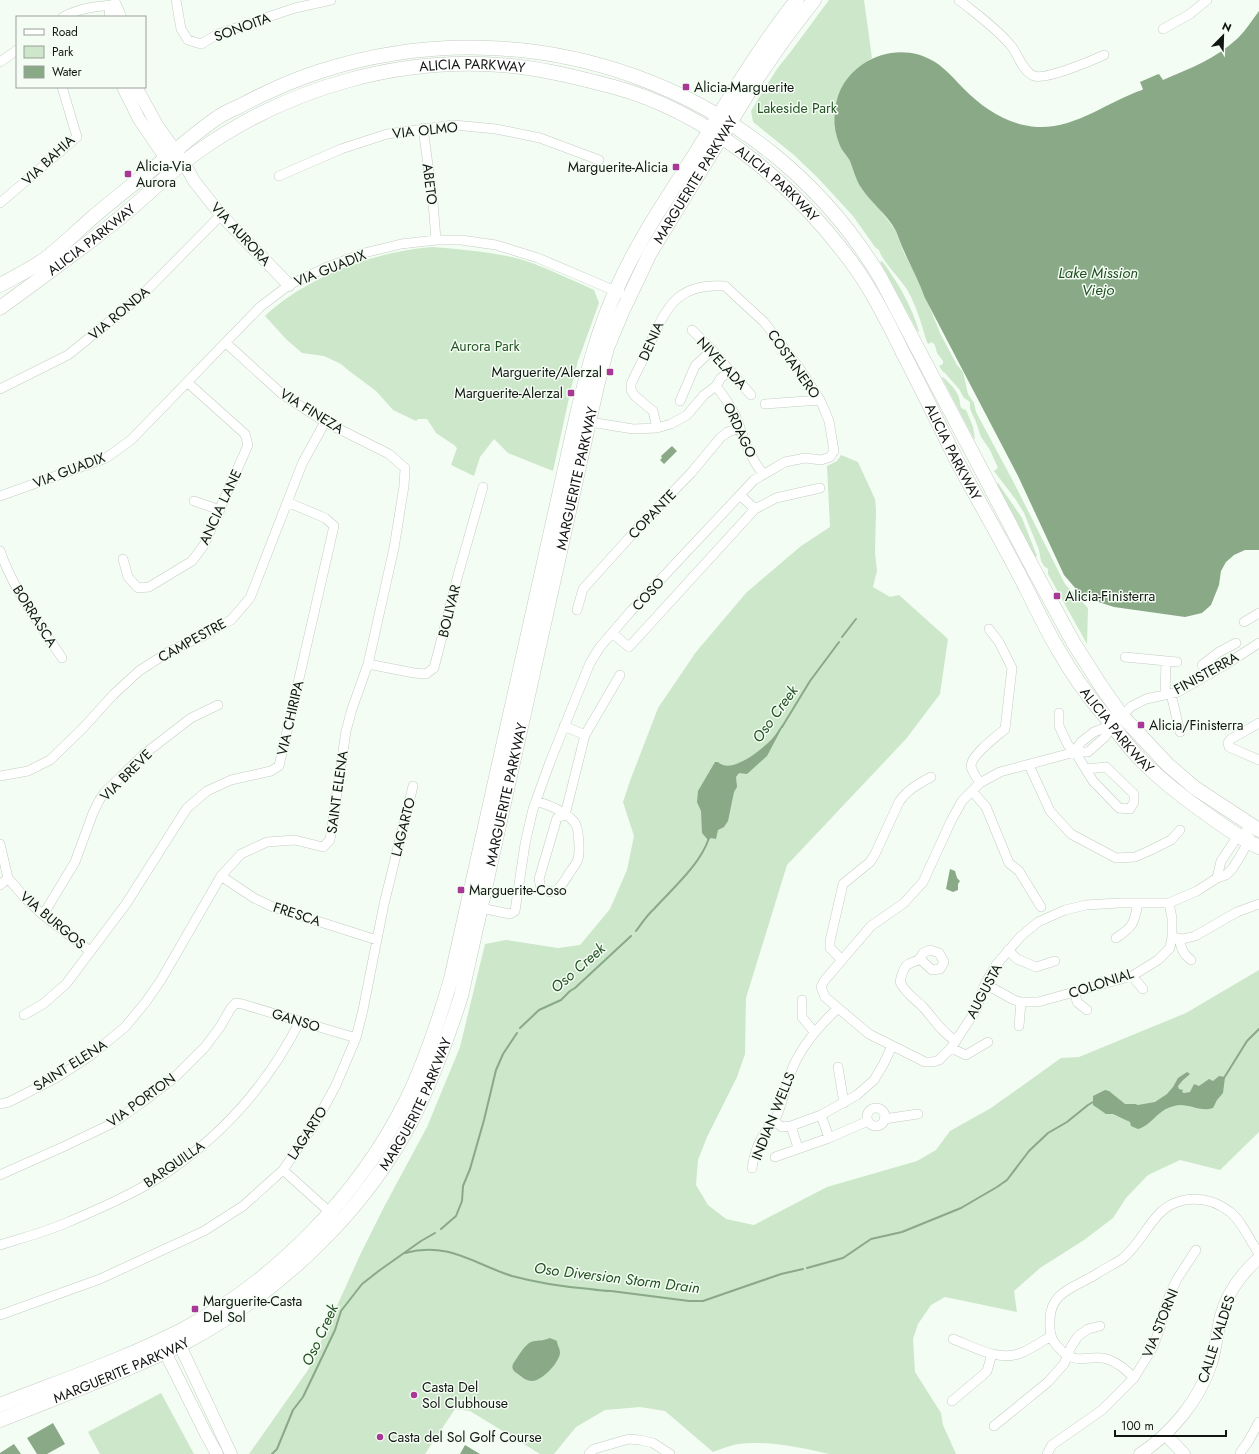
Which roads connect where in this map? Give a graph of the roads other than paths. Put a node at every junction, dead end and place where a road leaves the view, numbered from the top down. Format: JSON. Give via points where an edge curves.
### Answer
{"nodes":[{"id":1,"x":176,"y":0,"type":"edge"},
{"id":2,"x":331,"y":0,"type":"edge"},
{"id":3,"x":797,"y":0,"type":"edge"},
{"id":4,"x":814,"y":0,"type":"edge"},
{"id":5,"x":959,"y":0,"type":"edge"},
{"id":6,"x":1207,"y":0,"type":"edge"},
{"id":7,"x":114,"y":7,"type":"edge"},
{"id":8,"x":65,"y":16,"type":"edge"},
{"id":9,"x":120,"y":16,"type":"edge"},
{"id":10,"x":1163,"y":29,"type":"dead end"},
{"id":11,"x":16,"y":51,"type":"edge"},
{"id":12,"x":1104,"y":55,"type":"dead end"},
{"id":13,"x":0,"y":62,"type":"edge"},
{"id":14,"x":62,"y":88,"type":"edge"},
{"id":15,"x":124,"y":88,"type":"edge"},
{"id":16,"x":137,"y":88,"type":"edge"},
{"id":17,"x":724,"y":120,"type":"junction"},
{"id":18,"x":423,"y":128,"type":"junction"},
{"id":19,"x":716,"y":133,"type":"junction"},
{"id":20,"x":170,"y":155,"type":"junction"},
{"id":21,"x":599,"y":160,"type":"dead end"},
{"id":22,"x":179,"y":167,"type":"junction"},
{"id":23,"x":278,"y":176,"type":"dead end"},
{"id":24,"x":0,"y":203,"type":"edge"},
{"id":25,"x":221,"y":215,"type":"junction"},
{"id":26,"x":436,"y":240,"type":"junction"},
{"id":27,"x":0,"y":285,"type":"edge"},
{"id":28,"x":289,"y":285,"type":"junction"},
{"id":29,"x":725,"y":286,"type":"joint"},
{"id":30,"x":616,"y":290,"type":"junction"},
{"id":31,"x":629,"y":297,"type":"junction"},
{"id":32,"x":0,"y":308,"type":"edge"},
{"id":33,"x":692,"y":330,"type":"dead end"},
{"id":34,"x":226,"y":343,"type":"junction"},
{"id":35,"x":712,"y":350,"type":"junction"},
{"id":36,"x":730,"y":370,"type":"junction"},
{"id":37,"x":187,"y":382,"type":"junction"},
{"id":38,"x":716,"y":386,"type":"junction"},
{"id":39,"x":0,"y":390,"type":"edge"},
{"id":40,"x":751,"y":395,"type":"dead end"},
{"id":41,"x":820,"y":400,"type":"junction"},
{"id":42,"x":680,"y":401,"type":"dead end"},
{"id":43,"x":765,"y":404,"type":"dead end"},
{"id":44,"x":582,"y":420,"type":"junction"},
{"id":45,"x":325,"y":422,"type":"junction"},
{"id":46,"x":656,"y":428,"type":"junction"},
{"id":47,"x":739,"y":428,"type":"junction"},
{"id":48,"x":830,"y":458,"type":"joint"},
{"id":49,"x":405,"y":468,"type":"joint"},
{"id":50,"x":764,"y":474,"type":"junction"},
{"id":51,"x":484,"y":487,"type":"dead end"},
{"id":52,"x":820,"y":488,"type":"dead end"},
{"id":53,"x":740,"y":495,"type":"junction"},
{"id":54,"x":0,"y":496,"type":"edge"},
{"id":55,"x":194,"y":501,"type":"dead end"},
{"id":56,"x":287,"y":502,"type":"junction"},
{"id":57,"x":755,"y":509,"type":"junction"},
{"id":58,"x":220,"y":510,"type":"junction"},
{"id":59,"x":0,"y":551,"type":"edge"},
{"id":60,"x":122,"y":559,"type":"dead end"},
{"id":61,"x":577,"y":610,"type":"dead end"},
{"id":62,"x":1259,"y":613,"type":"edge"},
{"id":63,"x":1244,"y":622,"type":"dead end"},
{"id":64,"x":989,"y":629,"type":"dead end"},
{"id":65,"x":612,"y":633,"type":"junction"},
{"id":66,"x":1236,"y":643,"type":"dead end"},
{"id":67,"x":1259,"y":643,"type":"edge"},
{"id":68,"x":1219,"y":652,"type":"junction"},
{"id":69,"x":1125,"y":657,"type":"dead end"},
{"id":70,"x":62,"y":658,"type":"dead end"},
{"id":71,"x":1166,"y":661,"type":"junction"},
{"id":72,"x":1178,"y":662,"type":"dead end"},
{"id":73,"x":368,"y":664,"type":"junction"},
{"id":74,"x":1202,"y":665,"type":"dead end"},
{"id":75,"x":1225,"y":665,"type":"junction"},
{"id":76,"x":620,"y":675,"type":"dead end"},
{"id":77,"x":1168,"y":694,"type":"junction"},
{"id":78,"x":218,"y":705,"type":"dead end"},
{"id":79,"x":1059,"y":713,"type":"dead end"},
{"id":80,"x":1117,"y":720,"type":"junction"},
{"id":81,"x":1259,"y":723,"type":"edge"},
{"id":82,"x":564,"y":726,"type":"junction"},
{"id":83,"x":1180,"y":732,"type":"dead end"},
{"id":84,"x":585,"y":735,"type":"junction"},
{"id":85,"x":1075,"y":752,"type":"junction"},
{"id":86,"x":1259,"y":760,"type":"edge"},
{"id":87,"x":1029,"y":765,"type":"junction"},
{"id":88,"x":1086,"y":769,"type":"junction"},
{"id":89,"x":0,"y":776,"type":"edge"},
{"id":90,"x":931,"y":777,"type":"dead end"},
{"id":91,"x":980,"y":783,"type":"junction"},
{"id":92,"x":413,"y":786,"type":"dead end"},
{"id":93,"x":972,"y":791,"type":"junction"},
{"id":94,"x":536,"y":801,"type":"junction"},
{"id":95,"x":565,"y":815,"type":"junction"},
{"id":96,"x":1256,"y":828,"type":"edge"},
{"id":97,"x":1180,"y":830,"type":"dead end"},
{"id":98,"x":1248,"y":842,"type":"edge"},
{"id":99,"x":0,"y":844,"type":"edge"},
{"id":100,"x":221,"y":876,"type":"junction"},
{"id":101,"x":8,"y":878,"type":"junction"},
{"id":102,"x":1216,"y":878,"type":"junction"},
{"id":103,"x":0,"y":885,"type":"edge"},
{"id":104,"x":1169,"y":903,"type":"junction"},
{"id":105,"x":1138,"y":904,"type":"junction"},
{"id":106,"x":1259,"y":904,"type":"edge"},
{"id":107,"x":474,"y":907,"type":"junction"},
{"id":108,"x":1041,"y":907,"type":"dead end"},
{"id":109,"x":43,"y":915,"type":"junction"},
{"id":110,"x":1176,"y":937,"type":"junction"},
{"id":111,"x":1116,"y":938,"type":"dead end"},
{"id":112,"x":377,"y":940,"type":"junction"},
{"id":113,"x":1008,"y":950,"type":"junction"},
{"id":114,"x":90,"y":951,"type":"junction"},
{"id":115,"x":920,"y":959,"type":"dead end"},
{"id":116,"x":842,"y":960,"type":"junction"},
{"id":117,"x":1055,"y":960,"type":"dead end"},
{"id":118,"x":1191,"y":960,"type":"dead end"},
{"id":119,"x":1132,"y":976,"type":"junction"},
{"id":120,"x":985,"y":984,"type":"junction"},
{"id":121,"x":1143,"y":989,"type":"dead end"},
{"id":122,"x":1075,"y":992,"type":"junction"},
{"id":123,"x":802,"y":1000,"type":"dead end"},
{"id":124,"x":1020,"y":1002,"type":"junction"},
{"id":125,"x":236,"y":1003,"type":"joint"},
{"id":126,"x":838,"y":1008,"type":"junction"},
{"id":127,"x":1087,"y":1010,"type":"dead end"},
{"id":128,"x":24,"y":1015,"type":"dead end"},
{"id":129,"x":300,"y":1022,"type":"junction"},
{"id":130,"x":1019,"y":1026,"type":"dead end"},
{"id":131,"x":814,"y":1032,"type":"junction"},
{"id":132,"x":356,"y":1038,"type":"junction"},
{"id":133,"x":988,"y":1042,"type":"dead end"},
{"id":134,"x":953,"y":1044,"type":"junction"},
{"id":135,"x":892,"y":1046,"type":"junction"},
{"id":136,"x":838,"y":1068,"type":"dead end"},
{"id":137,"x":844,"y":1103,"type":"junction"},
{"id":138,"x":0,"y":1104,"type":"edge"},
{"id":139,"x":918,"y":1114,"type":"dead end"},
{"id":140,"x":821,"y":1115,"type":"junction"},
{"id":141,"x":884,"y":1119,"type":"junction"},
{"id":142,"x":774,"y":1121,"type":"junction"},
{"id":143,"x":868,"y":1121,"type":"junction"},
{"id":144,"x":791,"y":1126,"type":"junction"},
{"id":145,"x":829,"y":1138,"type":"junction"},
{"id":146,"x":798,"y":1148,"type":"junction"},
{"id":147,"x":775,"y":1157,"type":"dead end"},
{"id":148,"x":752,"y":1168,"type":"dead end"},
{"id":149,"x":283,"y":1170,"type":"junction"},
{"id":150,"x":0,"y":1175,"type":"edge"},
{"id":151,"x":329,"y":1212,"type":"junction"},
{"id":152,"x":340,"y":1222,"type":"junction"},
{"id":153,"x":0,"y":1245,"type":"edge"},
{"id":154,"x":1196,"y":1250,"type":"dead end"},
{"id":155,"x":1259,"y":1254,"type":"edge"},
{"id":156,"x":1259,"y":1258,"type":"edge"},
{"id":157,"x":0,"y":1315,"type":"edge"},
{"id":158,"x":1100,"y":1326,"type":"dead end"},
{"id":159,"x":1051,"y":1336,"type":"junction"},
{"id":160,"x":177,"y":1339,"type":"junction"},
{"id":161,"x":953,"y":1339,"type":"dead end"},
{"id":162,"x":162,"y":1347,"type":"junction"},
{"id":163,"x":992,"y":1354,"type":"junction"},
{"id":164,"x":1068,"y":1355,"type":"junction"},
{"id":165,"x":1134,"y":1378,"type":"junction"},
{"id":166,"x":952,"y":1401,"type":"dead end"},
{"id":167,"x":0,"y":1405,"type":"edge"},
{"id":168,"x":0,"y":1420,"type":"edge"},
{"id":169,"x":1259,"y":1422,"type":"edge"},
{"id":170,"x":994,"y":1426,"type":"dead end"},
{"id":171,"x":1165,"y":1434,"type":"junction"},
{"id":172,"x":1240,"y":1453,"type":"edge"},
{"id":173,"x":217,"y":1454,"type":"edge"},
{"id":174,"x":231,"y":1454,"type":"edge"},
{"id":175,"x":589,"y":1454,"type":"edge"},
{"id":176,"x":670,"y":1454,"type":"edge"},
{"id":177,"x":1048,"y":1454,"type":"edge"},
{"id":178,"x":1140,"y":1454,"type":"edge"},
{"id":179,"x":1184,"y":1454,"type":"edge"}],
"edges":[{"from":1,"to":2,"type":"street","name":"SONOITA","via":[[181,30],[188,40],[201,44],[218,34],[295,8]]},
{"from":3,"to":17,"type":"main road","name":"MARGUERITE PARKWAY","via":[[768,39]]},
{"from":4,"to":17,"type":"main road","name":"MARGUERITE PARKWAY"},
{"from":5,"to":12,"type":"street","via":[[1012,47],[1026,71],[1034,76],[1046,75]]},
{"from":6,"to":10,"type":"street","via":[[1190,14]]},
{"from":7,"to":8,"type":"street","via":[[93,6]]},
{"from":7,"to":9,"type":"street"},
{"from":11,"to":13,"type":"street"},
{"from":14,"to":24,"type":"street","name":"VIA BAHIA","via":[[77,137]]},
{"from":15,"to":20,"type":"street","name":"VIA AURORA","via":[[139,119]]},
{"from":16,"to":20,"type":"street","name":"VIA AURORA"},
{"from":17,"to":19,"type":"main road","name":"MARGUERITE PARKWAY"},
{"from":17,"to":20,"type":"main road","name":"ALICIA PARKWAY","via":[[690,100],[601,65],[576,58],[522,50],[468,46],[366,58],[296,79],[218,117]]},
{"from":17,"to":80,"type":"main road","name":"ALICIA PARKWAY","via":[[763,145],[804,181],[836,215],[866,255]]},
{"from":18,"to":21,"type":"street","name":"VIA OLMO","via":[[454,125],[496,129],[540,138]]},
{"from":18,"to":23,"type":"street","name":"VIA OLMO","via":[[387,134],[341,149]]},
{"from":18,"to":26,"type":"street","name":"ABETO"},
{"from":19,"to":22,"type":"main road","name":"ALICIA PARKWAY","via":[[698,121],[631,91],[522,67],[442,64],[407,67],[373,74],[339,82],[306,94],[243,122]]},
{"from":19,"to":30,"type":"main road","name":"MARGUERITE PARKWAY","via":[[639,245]]},
{"from":19,"to":31,"type":"main road","name":"MARGUERITE PARKWAY","via":[[650,253]]},
{"from":19,"to":80,"type":"main road","name":"ALICIA PARKWAY","via":[[795,195],[825,228],[859,273],[888,322],[957,460],[1059,652],[1087,695]]},
{"from":20,"to":22,"type":"street","name":"VIA AURORA"},
{"from":20,"to":27,"type":"main road","name":"ALICIA PARKWAY","via":[[45,259]]},
{"from":22,"to":25,"type":"street","name":"VIA AURORA"},
{"from":22,"to":32,"type":"main road","name":"ALICIA PARKWAY","via":[[116,222]]},
{"from":25,"to":28,"type":"street","name":"VIA AURORA"},
{"from":25,"to":39,"type":"street","name":"VIA RONDA","via":[[141,296],[68,355]]},
{"from":26,"to":28,"type":"street","name":"VIA GUADIX","via":[[401,244],[364,253]]},
{"from":26,"to":30,"type":"street","name":"VIA GUADIX","via":[[461,240],[496,245],[538,258]]},
{"from":28,"to":34,"type":"street","name":"VIA GUADIX","via":[[260,307]]},
{"from":29,"to":41,"type":"street","name":"COSTANERO","via":[[764,322]]},
{"from":29,"to":46,"type":"street","name":"DENIA","via":[[696,288],[678,298],[661,318],[631,384],[635,396],[653,411]]},
{"from":30,"to":31,"type":"street","name":"VIA GUADIX"},
{"from":30,"to":44,"type":"main road","name":"MARGUERITE PARKWAY","via":[[589,364]]},
{"from":31,"to":44,"type":"main road","name":"MARGUERITE PARKWAY","via":[[607,348]]},
{"from":33,"to":35,"type":"street","name":"NIVELADA"},
{"from":34,"to":37,"type":"street","name":"VIA GUADIX"},
{"from":34,"to":45,"type":"street","name":"VIA FINEZA","via":[[282,394]]},
{"from":35,"to":36,"type":"street","name":"NIVELADA"},
{"from":35,"to":42,"type":"street","via":[[695,366]]},
{"from":36,"to":38,"type":"street"},
{"from":36,"to":40,"type":"street","name":"NIVELADA"},
{"from":37,"to":54,"type":"street","name":"VIA GUADIX","via":[[131,440],[106,458]]},
{"from":37,"to":58,"type":"street","name":"ANCIA LANE","via":[[245,434],[248,445]]},
{"from":38,"to":46,"type":"street","via":[[704,395],[687,415],[671,424]]},
{"from":38,"to":47,"type":"street","name":"ORDAGO","via":[[727,401]]},
{"from":41,"to":43,"type":"street"},
{"from":41,"to":48,"type":"street","name":"COSTANERO","via":[[829,421],[834,451]]},
{"from":44,"to":46,"type":"street","via":[[633,429]]},
{"from":44,"to":107,"type":"main road","name":"MARGUERITE PARKWAY"},
{"from":45,"to":49,"type":"street","name":"VIA FINEZA","via":[[390,454]]},
{"from":45,"to":56,"type":"street","name":"CAMPESTRE","via":[[302,464]]},
{"from":47,"to":50,"type":"street","name":"ORDAGO","via":[[750,456]]},
{"from":47,"to":61,"type":"street","name":"COPANTE","via":[[721,437],[583,589]]},
{"from":48,"to":50,"type":"street","name":"COSO","via":[[805,458],[784,462]]},
{"from":49,"to":73,"type":"street","name":"SAINT ELENA","via":[[394,548]]},
{"from":50,"to":53,"type":"street","name":"COSO","via":[[754,480]]},
{"from":51,"to":73,"type":"street","name":"BOLIVAR","via":[[434,668],[426,674],[420,674]]},
{"from":52,"to":57,"type":"street","name":"COSO","via":[[776,498]]},
{"from":53,"to":57,"type":"street"},
{"from":53,"to":65,"type":"street","name":"COSO"},
{"from":55,"to":58,"type":"street"},
{"from":56,"to":89,"type":"street","name":"CAMPESTRE","via":[[250,598],[231,620],[170,651],[139,671],[50,760],[28,770]]},
{"from":56,"to":114,"type":"street","name":"VIA CHIRIPA","via":[[325,518],[334,526],[279,766],[271,771],[231,780],[206,791],[187,808],[126,904]]},
{"from":57,"to":65,"type":"street","name":"COSO","via":[[629,647]]},
{"from":58,"to":60,"type":"street","name":"ANCIA LANE","via":[[204,545],[192,561],[149,587],[138,588],[128,577]]},
{"from":59,"to":70,"type":"street","name":"BORRASCA","via":[[25,604]]},
{"from":62,"to":63,"type":"street"},
{"from":64,"to":91,"type":"street","via":[[999,642],[1012,668],[1005,729],[980,751],[972,762],[972,770]]},
{"from":65,"to":82,"type":"street","name":"COSO","via":[[590,663]]},
{"from":66,"to":68,"type":"street"},
{"from":67,"to":75,"type":"street","name":"FINISTERRA"},
{"from":68,"to":74,"type":"street"},
{"from":68,"to":75,"type":"street"},
{"from":69,"to":71,"type":"street"},
{"from":71,"to":72,"type":"street"},
{"from":71,"to":77,"type":"street"},
{"from":73,"to":100,"type":"street","name":"SAINT ELENA","via":[[346,731],[330,840],[323,847],[295,840],[267,842],[241,854]]},
{"from":75,"to":77,"type":"street","name":"FINISTERRA","via":[[1178,692]]},
{"from":76,"to":84,"type":"street"},
{"from":77,"to":80,"type":"street","name":"FINISTERRA","via":[[1146,699],[1132,706]]},
{"from":77,"to":83,"type":"street"},
{"from":78,"to":109,"type":"street","name":"VIA BREVE","via":[[191,718],[143,755],[105,792],[93,813],[75,862]]},
{"from":79,"to":85,"type":"street","via":[[1059,726],[1068,745]]},
{"from":80,"to":85,"type":"street","name":"FINISTERRA","via":[[1094,732],[1081,742]]},
{"from":80,"to":96,"type":"main road","name":"ALICIA PARKWAY","via":[[1196,788]]},
{"from":80,"to":98,"type":"main road","name":"ALICIA PARKWAY","via":[[1141,760],[1177,793]]},
{"from":81,"to":86,"type":"street","via":[[1228,743],[1229,747]]},
{"from":82,"to":84,"type":"street"},
{"from":82,"to":94,"type":"street","name":"COSO"},
{"from":84,"to":95,"type":"street"},
{"from":85,"to":87,"type":"street"},
{"from":85,"to":88,"type":"street"},
{"from":87,"to":91,"type":"street","via":[[1000,772]]},
{"from":87,"to":97,"type":"street","via":[[1050,811],[1071,834],[1116,858],[1135,857],[1152,850],[1172,840]]},
{"from":88,"to":88,"type":"street","via":[[1093,781],[1119,808],[1130,809],[1134,802],[1134,794],[1106,767]]},
{"from":90,"to":116,"type":"street","via":[[912,787],[903,796],[870,862],[843,884],[830,941],[830,948]]},
{"from":91,"to":93,"type":"street"},
{"from":92,"to":112,"type":"street","name":"LAGARTO"},
{"from":93,"to":108,"type":"street","via":[[986,807],[1010,863],[1019,871]]},
{"from":93,"to":116,"type":"street","via":[[962,801],[951,821],[923,882],[904,903],[871,926]]},
{"from":94,"to":95,"type":"street","via":[[553,806]]},
{"from":94,"to":107,"type":"street","name":"COSO","via":[[525,844],[515,911],[510,914]]},
{"from":95,"to":95,"type":"street","via":[[576,823],[578,828],[578,860],[557,891],[546,891],[541,888],[539,880],[557,818]]},
{"from":96,"to":98,"type":"street","name":"AUGUSTA"},
{"from":98,"to":102,"type":"street","name":"AUGUSTA","via":[[1232,869],[1226,875]]},
{"from":98,"to":102,"type":"street","name":"AUGUSTA","via":[[1221,861]]},
{"from":99,"to":101,"type":"street","name":"VIA BURGOS"},
{"from":100,"to":112,"type":"street","name":"FRESCA","via":[[254,898],[274,907]]},
{"from":100,"to":138,"type":"street","name":"SAINT ELENA","via":[[161,980],[125,1027],[90,1056],[56,1078]]},
{"from":101,"to":103,"type":"street"},
{"from":101,"to":109,"type":"street","name":"VIA BURGOS"},
{"from":102,"to":104,"type":"street","name":"AUGUSTA","via":[[1197,891]]},
{"from":104,"to":105,"type":"street","name":"AUGUSTA"},
{"from":104,"to":110,"type":"street","name":"COLONIAL"},
{"from":105,"to":111,"type":"street","via":[[1135,920],[1129,930]]},
{"from":105,"to":113,"type":"street","name":"AUGUSTA","via":[[1086,905],[1065,910],[1038,922]]},
{"from":106,"to":110,"type":"street","via":[[1237,912],[1195,936],[1183,939]]},
{"from":107,"to":151,"type":"main road","name":"MARGUERITE PARKWAY","via":[[428,1052],[410,1093],[367,1166]]},
{"from":107,"to":152,"type":"main road","name":"MARGUERITE PARKWAY","via":[[460,996],[449,1035],[432,1078],[392,1153]]},
{"from":109,"to":114,"type":"street","name":"VIA BURGOS"},
{"from":110,"to":118,"type":"street","via":[[1181,949]]},
{"from":110,"to":119,"type":"street","name":"COLONIAL","via":[[1170,948],[1158,960]]},
{"from":112,"to":132,"type":"street","name":"LAGARTO"},
{"from":113,"to":117,"type":"street","via":[[1017,959],[1036,967]]},
{"from":113,"to":120,"type":"street","name":"AUGUSTA"},
{"from":114,"to":128,"type":"street","name":"VIA CHIRIPA","via":[[66,984],[43,1004]]},
{"from":115,"to":134,"type":"street","via":[[907,966],[900,982]]},
{"from":116,"to":126,"type":"street","name":"AUGUSTA","via":[[821,987],[825,997]]},
{"from":119,"to":121,"type":"street"},
{"from":119,"to":122,"type":"street","name":"COLONIAL"},
{"from":120,"to":124,"type":"street","name":"COLONIAL"},
{"from":120,"to":134,"type":"street","name":"AUGUSTA","via":[[976,1010]]},
{"from":122,"to":124,"type":"street","name":"COLONIAL","via":[[1038,1002]]},
{"from":122,"to":127,"type":"street","via":[[1077,1002]]},
{"from":123,"to":131,"type":"street","via":[[802,1018]]},
{"from":124,"to":130,"type":"street"},
{"from":125,"to":129,"type":"street","name":"GANSO"},
{"from":125,"to":150,"type":"street","name":"VIA PORTON","via":[[205,1047],[174,1078],[144,1101],[113,1123]]},
{"from":126,"to":131,"type":"street","name":"INDIAN WELLS"},
{"from":126,"to":135,"type":"street","name":"AUGUSTA","via":[[868,1034]]},
{"from":129,"to":132,"type":"street","name":"GANSO"},
{"from":129,"to":153,"type":"street","name":"BARQUILLA","via":[[261,1084],[234,1117],[204,1146],[168,1172],[102,1207],[65,1223]]},
{"from":131,"to":142,"type":"street","name":"INDIAN WELLS","via":[[792,1070]]},
{"from":132,"to":149,"type":"street","name":"LAGARTO","via":[[336,1085],[316,1122]]},
{"from":133,"to":134,"type":"street","via":[[966,1055]]},
{"from":134,"to":135,"type":"street","name":"AUGUSTA","via":[[939,1060],[933,1062],[925,1062]]},
{"from":135,"to":137,"type":"street","via":[[874,1080]]},
{"from":136,"to":137,"type":"street"},
{"from":137,"to":140,"type":"street"},
{"from":139,"to":141,"type":"street"},
{"from":140,"to":144,"type":"street"},
{"from":140,"to":145,"type":"street"},
{"from":141,"to":143,"type":"street","via":[[876,1126]]},
{"from":141,"to":143,"type":"street","via":[[883,1112],[875,1108],[868,1112]]},
{"from":142,"to":144,"type":"street","via":[[782,1127]]},
{"from":142,"to":148,"type":"street","name":"INDIAN WELLS","via":[[756,1150]]},
{"from":143,"to":145,"type":"street"},
{"from":144,"to":146,"type":"street"},
{"from":145,"to":146,"type":"street"},
{"from":146,"to":147,"type":"street"},
{"from":149,"to":151,"type":"street"},
{"from":149,"to":157,"type":"street","name":"LAGARTO","via":[[243,1206],[204,1231],[100,1279]]},
{"from":151,"to":152,"type":"street"},
{"from":151,"to":160,"type":"main road","name":"MARGUERITE PARKWAY","via":[[303,1242],[261,1278]]},
{"from":152,"to":160,"type":"main road","name":"MARGUERITE PARKWAY","via":[[288,1273],[264,1292],[230,1316]]},
{"from":154,"to":165,"type":"street","name":"VIA STORNI","via":[[1177,1279],[1153,1347]]},
{"from":155,"to":159,"type":"street","via":[[1230,1212],[1207,1201],[1196,1199],[1174,1202],[1158,1215],[1140,1240],[1121,1259],[1059,1296],[1051,1310]]},
{"from":156,"to":171,"type":"street","name":"CALLE VALDES","via":[[1241,1277],[1226,1301],[1211,1365],[1198,1393]]},
{"from":158,"to":164,"type":"street","via":[[1088,1329],[1078,1336]]},
{"from":159,"to":163,"type":"street","via":[[1020,1353],[1007,1356]]},
{"from":159,"to":164,"type":"street"},
{"from":160,"to":162,"type":"main road","name":"MARGUERITE PARKWAY"},
{"from":160,"to":174,"type":"street"},
{"from":161,"to":163,"type":"street"},
{"from":162,"to":167,"type":"main road","name":"MARGUERITE PARKWAY","via":[[107,1364]]},
{"from":162,"to":168,"type":"main road","name":"MARGUERITE PARKWAY","via":[[118,1373]]},
{"from":162,"to":173,"type":"street"},
{"from":163,"to":166,"type":"street","via":[[987,1371]]},
{"from":164,"to":165,"type":"street","via":[[1086,1360],[1106,1359],[1122,1366]]},
{"from":164,"to":170,"type":"street","via":[[1064,1364],[1048,1382]]},
{"from":165,"to":177,"type":"street","name":"VIA STORNI","via":[[1102,1410],[1052,1445]]},
{"from":169,"to":172,"type":"street"},
{"from":171,"to":178,"type":"street","name":"CALLE VALDES"},
{"from":171,"to":179,"type":"street"},
{"from":175,"to":176,"type":"street","via":[[594,1449],[629,1439],[653,1443]]}]}
